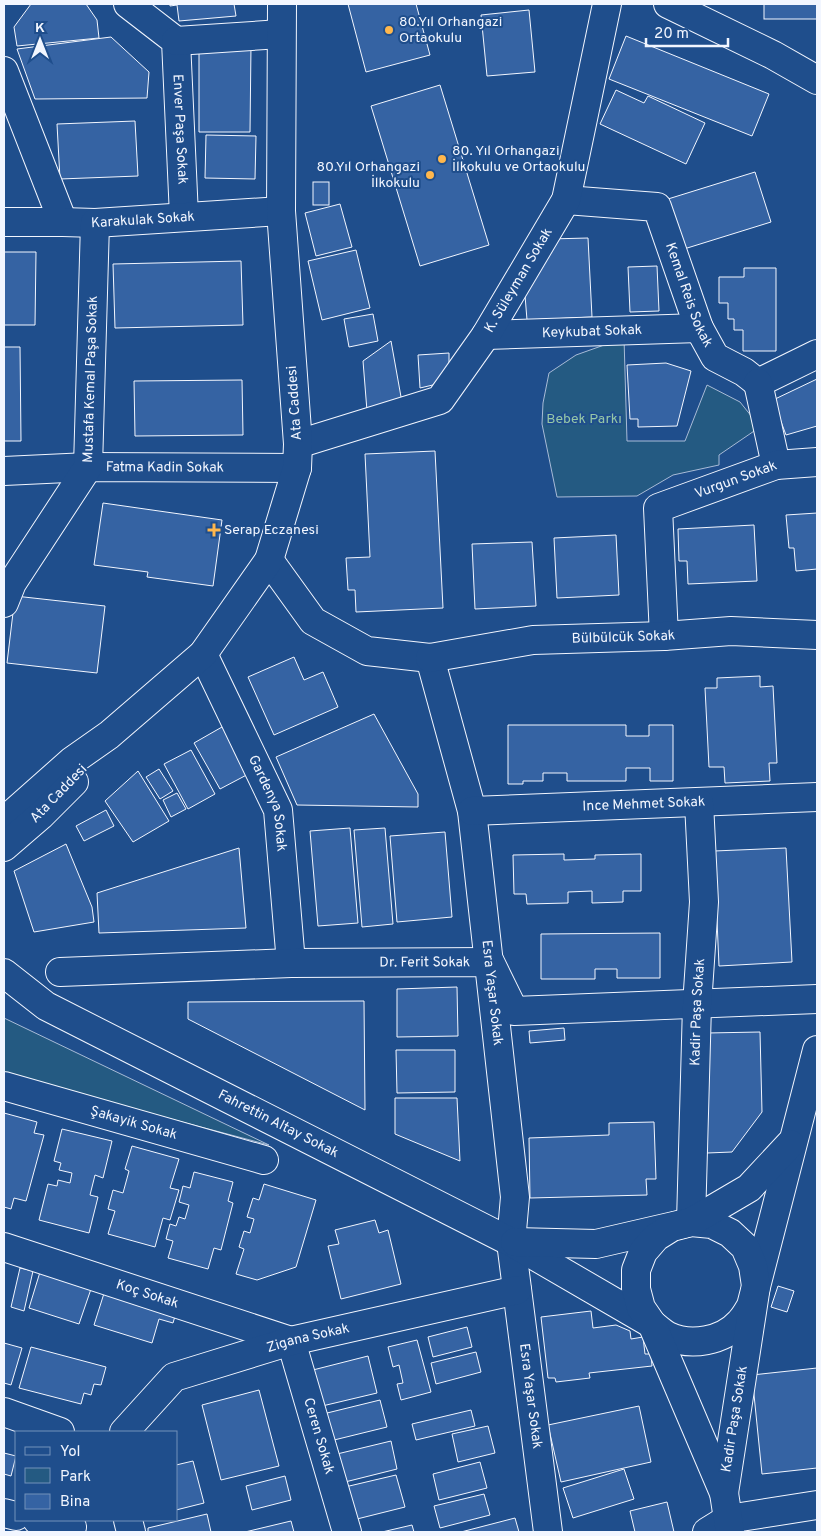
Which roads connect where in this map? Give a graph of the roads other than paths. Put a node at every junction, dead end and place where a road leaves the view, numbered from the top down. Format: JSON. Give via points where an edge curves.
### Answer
{"nodes":[{"id":1,"x":128,"y":4,"type":"edge"},
{"id":2,"x":282,"y":4,"type":"edge"},
{"id":3,"x":607,"y":4,"type":"edge"},
{"id":4,"x":668,"y":4,"type":"edge"},
{"id":5,"x":282,"y":34,"type":"junction"},
{"id":6,"x":176,"y":41,"type":"junction"},
{"id":7,"x":4,"y":71,"type":"edge"},
{"id":8,"x":817,"y":80,"type":"edge"},
{"id":9,"x":566,"y":200,"type":"junction"},
{"id":10,"x":281,"y":210,"type":"junction"},
{"id":11,"x":184,"y":216,"type":"junction"},
{"id":12,"x":4,"y":222,"type":"edge"},
{"id":13,"x":63,"y":222,"type":"junction"},
{"id":14,"x":95,"y":223,"type":"junction"},
{"id":15,"x":699,"y":328,"type":"junction"},
{"id":16,"x":486,"y":335,"type":"junction"},
{"id":17,"x":817,"y":354,"type":"edge"},
{"id":18,"x":758,"y":383,"type":"junction"},
{"id":19,"x":298,"y":456,"type":"junction"},
{"id":20,"x":817,"y":462,"type":"edge"},
{"id":21,"x":776,"y":465,"type":"junction"},
{"id":22,"x":88,"y":467,"type":"junction"},
{"id":23,"x":4,"y":471,"type":"edge"},
{"id":24,"x":269,"y":560,"type":"junction"},
{"id":25,"x":4,"y":603,"type":"edge"},
{"id":26,"x":817,"y":635,"type":"edge"},
{"id":27,"x":664,"y":636,"type":"junction"},
{"id":28,"x":203,"y":654,"type":"junction"},
{"id":29,"x":430,"y":658,"type":"junction"},
{"id":30,"x":109,"y":735,"type":"junction"},
{"id":31,"x":817,"y":797,"type":"edge"},
{"id":32,"x":699,"y":803,"type":"junction"},
{"id":33,"x":472,"y":811,"type":"junction"},
{"id":34,"x":4,"y":820,"type":"edge"},
{"id":35,"x":4,"y":847,"type":"edge"},
{"id":36,"x":490,"y":962,"type":"junction"},
{"id":37,"x":291,"y":963,"type":"junction"},
{"id":38,"x":60,"y":972,"type":"dead end"},
{"id":39,"x":4,"y":973,"type":"edge"},
{"id":40,"x":4,"y":996,"type":"edge"},
{"id":41,"x":817,"y":999,"type":"edge"},
{"id":42,"x":698,"y":1005,"type":"junction"},
{"id":43,"x":46,"y":1006,"type":"junction"},
{"id":44,"x":817,"y":1050,"type":"edge"},
{"id":45,"x":4,"y":1086,"type":"edge"},
{"id":46,"x":793,"y":1141,"type":"junction"},
{"id":47,"x":264,"y":1160,"type":"dead end"},
{"id":48,"x":691,"y":1222,"type":"junction"},
{"id":49,"x":511,"y":1242,"type":"junction"},
{"id":50,"x":4,"y":1247,"type":"edge"},
{"id":51,"x":756,"y":1286,"type":"junction"},
{"id":52,"x":517,"y":1290,"type":"junction"},
{"id":53,"x":652,"y":1324,"type":"junction"},
{"id":54,"x":291,"y":1341,"type":"junction"},
{"id":55,"x":4,"y":1412,"type":"edge"},
{"id":56,"x":57,"y":1431,"type":"edge"},
{"id":57,"x":125,"y":1431,"type":"edge"},
{"id":58,"x":817,"y":1505,"type":"edge"},
{"id":59,"x":722,"y":1519,"type":"edge"},
{"id":60,"x":43,"y":1521,"type":"edge"},
{"id":61,"x":73,"y":1526,"type":"edge"},
{"id":62,"x":347,"y":1532,"type":"edge"},
{"id":63,"x":548,"y":1532,"type":"edge"}],
"edges":[{"from":1,"to":6,"type":"street"},
{"from":2,"to":5,"type":"street","name":"Ata Caddesi"},
{"from":3,"to":9,"type":"street","name":"K. Süleyman Sokak"},
{"from":4,"to":8,"type":"street"},
{"from":5,"to":6,"type":"street"},
{"from":5,"to":10,"type":"street","name":"Ata Caddesi"},
{"from":6,"to":11,"type":"street","name":"Enver Paşa Sokak"},
{"from":7,"to":13,"type":"street"},
{"from":9,"to":15,"type":"street","name":"Kemal Reis Sokak","via":[[657,207]]},
{"from":9,"to":16,"type":"street","name":"K. Süleyman Sokak"},
{"from":10,"to":11,"type":"street","name":"Karakulak Sokak"},
{"from":10,"to":19,"type":"street","name":"Ata Caddesi"},
{"from":11,"to":14,"type":"street","name":"Karakulak Sokak"},
{"from":12,"to":13,"type":"street","name":"Karakulak Sokak"},
{"from":13,"to":14,"type":"street","name":"Karakulak Sokak"},
{"from":14,"to":22,"type":"street","name":"Mustafa Kemal Paşa Sokak"},
{"from":15,"to":16,"type":"street","name":"Keykubat Sokak"},
{"from":15,"to":18,"type":"street","name":"Kemal Reis Sokak","via":[[715,357]]},
{"from":16,"to":19,"type":"street","name":"K. Süleyman Sokak","via":[[440,400]]},
{"from":17,"to":18,"type":"street"},
{"from":18,"to":21,"type":"street"},
{"from":19,"to":22,"type":"street","name":"Fatma Kadin Sokak"},
{"from":19,"to":24,"type":"street","name":"Ata Caddesi"},
{"from":20,"to":21,"type":"street","name":"Vurgun Sokak"},
{"from":21,"to":27,"type":"street","name":"Vurgun Sokak","via":[[658,508]]},
{"from":22,"to":23,"type":"street","name":"Fatma Kadin Sokak"},
{"from":22,"to":25,"type":"street","name":"Mustafa Kemal Paşa Sokak","via":[[12,584]]},
{"from":24,"to":28,"type":"street","name":"Ata Caddesi"},
{"from":24,"to":29,"type":"street","via":[[312,621],[367,651]]},
{"from":26,"to":27,"type":"street","name":"Bülbülcük Sokak","via":[[731,631]]},
{"from":27,"to":29,"type":"street","name":"Bülbülcük Sokak","via":[[533,640]]},
{"from":28,"to":30,"type":"street","name":"Ata Caddesi"},
{"from":28,"to":37,"type":"street","name":"Gardenya Sokak","via":[[278,810]]},
{"from":29,"to":33,"type":"street","name":"Esra Yaşar Sokak"},
{"from":30,"to":34,"type":"street","name":"Ata Caddesi"},
{"from":30,"to":35,"type":"street","name":"Ata Caddesi","via":[[78,779]]},
{"from":31,"to":32,"type":"street","name":"Ince Mehmet Sokak"},
{"from":32,"to":33,"type":"street","name":"Ince Mehmet Sokak"},
{"from":32,"to":42,"type":"street","name":"Kadir Paşa Sokak","via":[[704,902]]},
{"from":33,"to":36,"type":"street","name":"Esra Yaşar Sokak"},
{"from":36,"to":37,"type":"street","name":"Dr. Ferit Sokak"},
{"from":36,"to":42,"type":"street","via":[[514,1012]]},
{"from":36,"to":49,"type":"street","name":"Esra Yaşar Sokak","via":[[515,1197]]},
{"from":37,"to":38,"type":"street","name":"Dr. Ferit Sokak"},
{"from":39,"to":43,"type":"street"},
{"from":40,"to":43,"type":"street"},
{"from":41,"to":42,"type":"street"},
{"from":42,"to":48,"type":"street","name":"Kadir Paşa Sokak"},
{"from":43,"to":49,"type":"street","name":"Fahrettin Altay Sokak"},
{"from":44,"to":46,"type":"street"},
{"from":45,"to":47,"type":"street","name":"Şakayik Sokak"},
{"from":46,"to":48,"type":"street","via":[[749,1188]]},
{"from":46,"to":51,"type":"street"},
{"from":48,"to":49,"type":"street","via":[[596,1244]]},
{"from":48,"to":51,"type":"street","via":[[712,1224],[730,1233],[745,1247],[753,1266]]},
{"from":48,"to":53,"type":"street","via":[[672,1227],[656,1237],[643,1252],[636,1270],[636,1290],[641,1308]]},
{"from":49,"to":52,"type":"street","name":"Esra Yaşar Sokak"},
{"from":49,"to":53,"type":"street","name":"Fahrettin Altay Sokak"},
{"from":50,"to":54,"type":"street","name":"Koç Sokak"},
{"from":51,"to":53,"type":"street","via":[[751,1306],[740,1322],[725,1334],[706,1341],[668,1336]]},
{"from":51,"to":59,"type":"street","name":"Kadir Paşa Sokak"},
{"from":52,"to":54,"type":"street","name":"Zigana Sokak"},
{"from":52,"to":63,"type":"street","name":"Esra Yaşar Sokak"},
{"from":53,"to":59,"type":"street","name":"Kadir Paşa Sokak"},
{"from":54,"to":57,"type":"street","name":"Zigana Sokak","via":[[174,1377]]},
{"from":54,"to":62,"type":"street","name":"Ceren Sokak"},
{"from":55,"to":56,"type":"street"},
{"from":58,"to":59,"type":"street"},
{"from":60,"to":61,"type":"street"}]}
